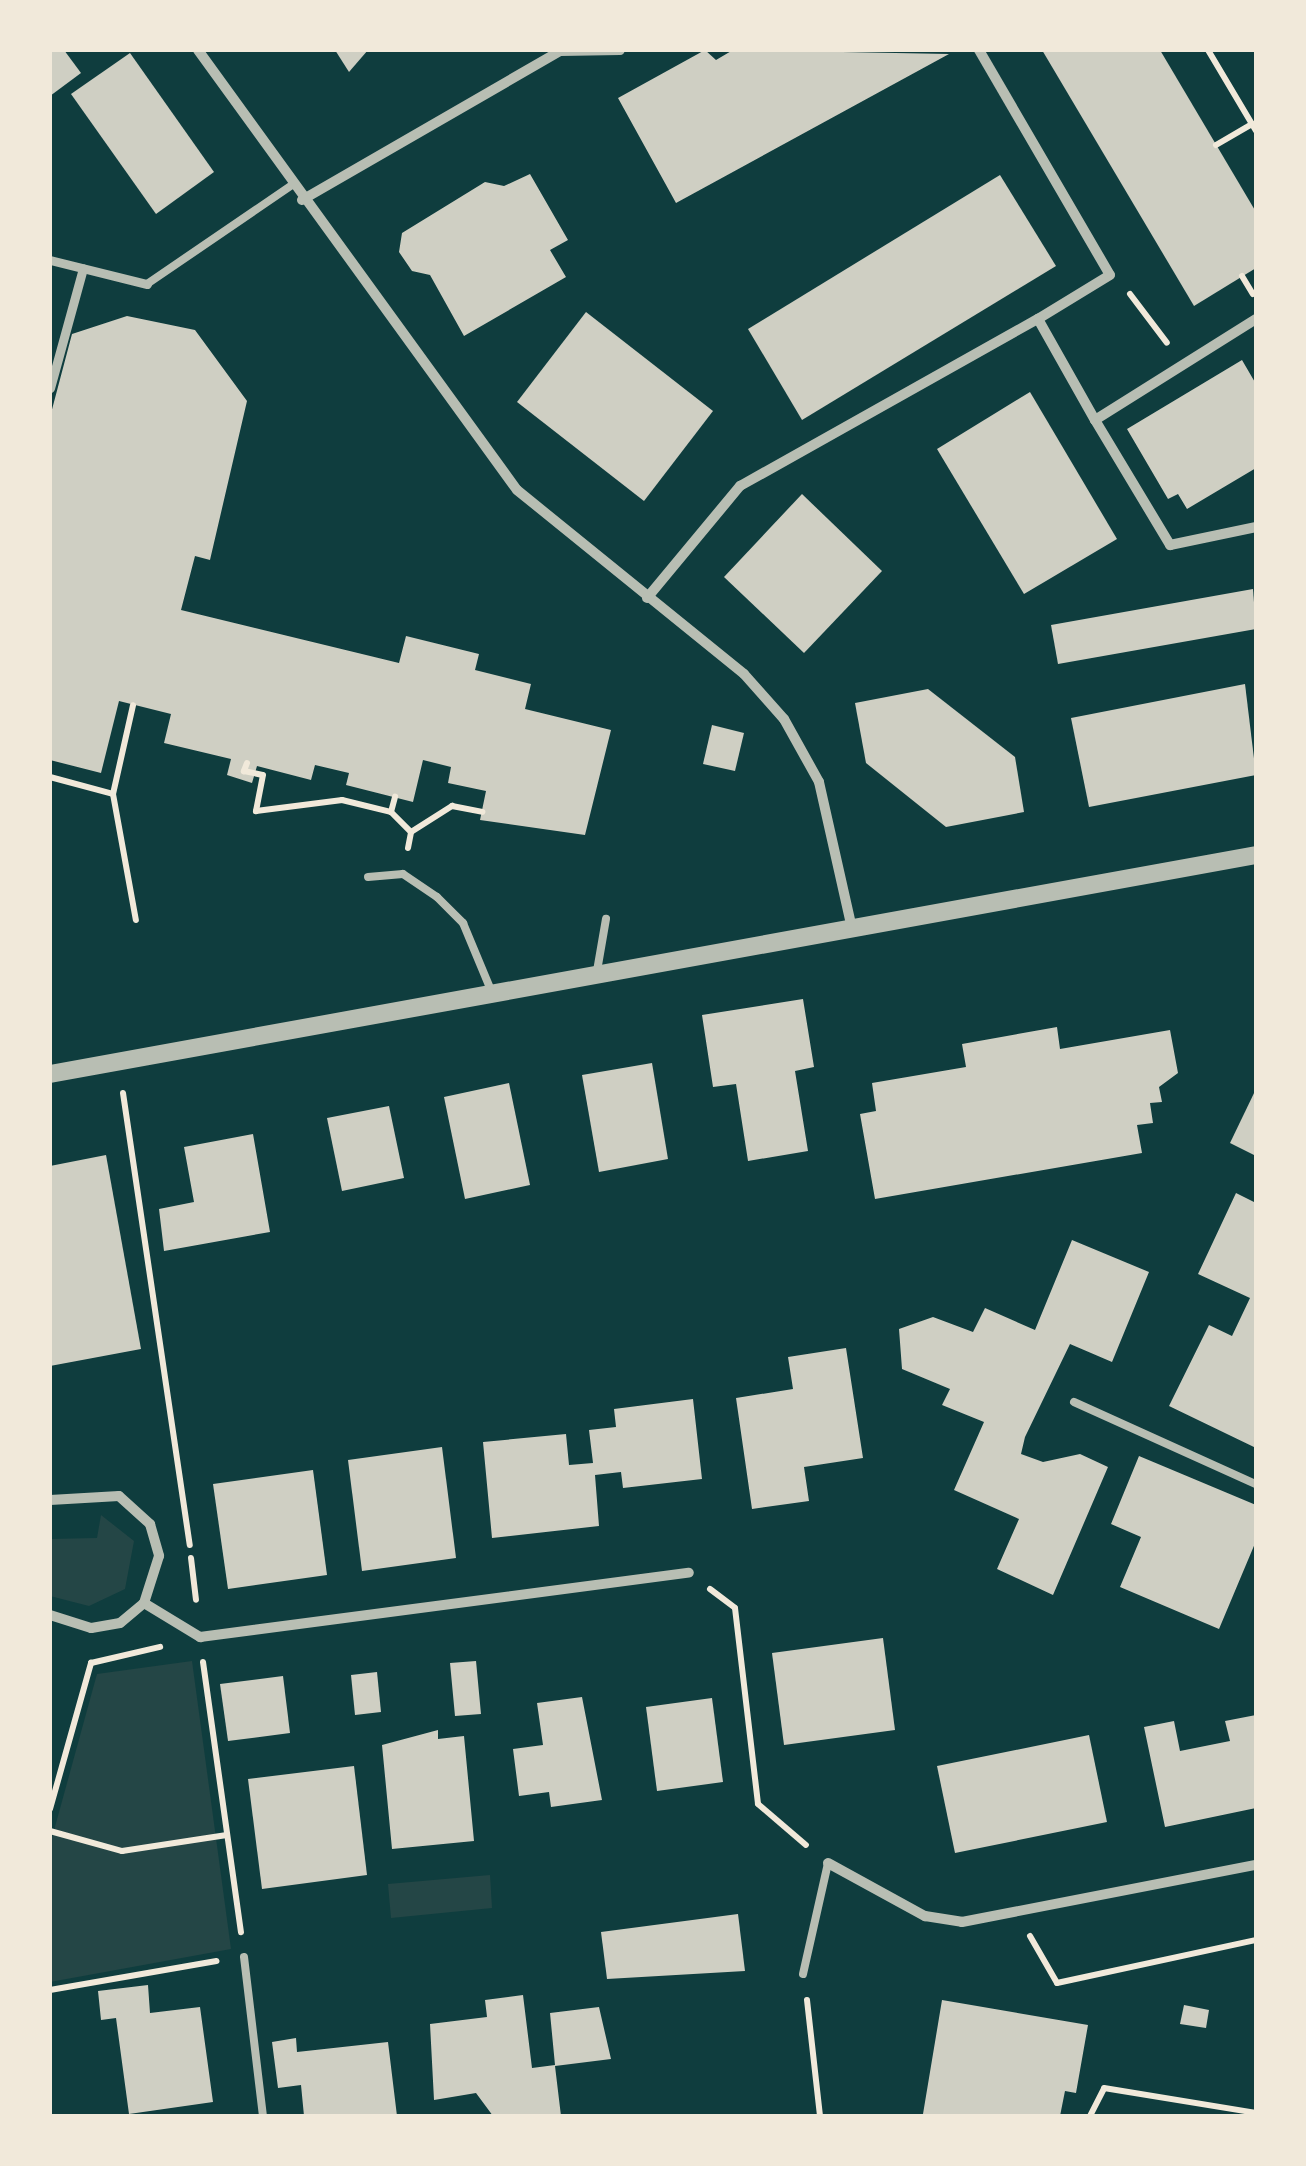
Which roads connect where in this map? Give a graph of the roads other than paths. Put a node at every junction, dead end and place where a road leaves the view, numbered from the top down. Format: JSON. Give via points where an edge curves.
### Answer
{"nodes":[{"id":1,"x":198,"y":50,"type":"edge"},
{"id":2,"x":620,"y":50,"type":"edge"},
{"id":3,"x":979,"y":50,"type":"edge"},
{"id":4,"x":292,"y":186,"type":"junction"},
{"id":5,"x":302,"y":200,"type":"junction"},
{"id":6,"x":50,"y":260,"type":"edge"},
{"id":7,"x":83,"y":268,"type":"junction"},
{"id":8,"x":148,"y":284,"type":"joint"},
{"id":9,"x":1038,"y":319,"type":"junction"},
{"id":10,"x":1256,"y":319,"type":"edge"},
{"id":11,"x":50,"y":388,"type":"edge"},
{"id":12,"x":1095,"y":420,"type":"junction"},
{"id":13,"x":1256,"y":527,"type":"edge"},
{"id":14,"x":647,"y":598,"type":"junction"},
{"id":15,"x":1256,"y":855,"type":"edge"},
{"id":16,"x":368,"y":876,"type":"dead end"},
{"id":17,"x":606,"y":919,"type":"dead end"},
{"id":18,"x":852,"y":929,"type":"junction"},
{"id":19,"x":596,"y":976,"type":"junction"},
{"id":20,"x":493,"y":995,"type":"junction"},
{"id":21,"x":50,"y":1074,"type":"edge"},
{"id":22,"x":1074,"y":1402,"type":"dead end"},
{"id":23,"x":1256,"y":1484,"type":"edge"},
{"id":24,"x":50,"y":1500,"type":"edge"},
{"id":25,"x":689,"y":1573,"type":"road end"},
{"id":26,"x":144,"y":1603,"type":"junction"},
{"id":27,"x":50,"y":1615,"type":"edge"},
{"id":28,"x":828,"y":1863,"type":"joint"},
{"id":29,"x":1256,"y":1866,"type":"edge"},
{"id":30,"x":244,"y":1956,"type":"road end"},
{"id":31,"x":804,"y":1974,"type":"road end"},
{"id":32,"x":263,"y":2116,"type":"edge"}],
"edges":[{"from":1,"to":4,"type":"street"},
{"from":2,"to":5,"type":"street","via":[[560,51]]},
{"from":3,"to":9,"type":"street","via":[[1110,276]]},
{"from":4,"to":5,"type":"street"},
{"from":4,"to":8,"type":"lane"},
{"from":5,"to":14,"type":"street","via":[[517,490]]},
{"from":6,"to":7,"type":"street"},
{"from":7,"to":8,"type":"street"},
{"from":7,"to":11,"type":"street"},
{"from":9,"to":12,"type":"street"},
{"from":9,"to":14,"type":"street","via":[[740,486]]},
{"from":10,"to":12,"type":"street"},
{"from":12,"to":13,"type":"street","via":[[1170,545]]},
{"from":14,"to":18,"type":"street","via":[[744,674],[784,719],[819,782]]},
{"from":15,"to":18,"type":"street"},
{"from":16,"to":20,"type":"lane","via":[[403,874],[463,923]]},
{"from":17,"to":19,"type":"lane"},
{"from":18,"to":19,"type":"street"},
{"from":19,"to":20,"type":"street"},
{"from":20,"to":21,"type":"street"},
{"from":22,"to":23,"type":"lane"},
{"from":24,"to":26,"type":"street","via":[[110,1492],[141,1512],[159,1556]]},
{"from":25,"to":26,"type":"street","via":[[200,1638]]},
{"from":26,"to":27,"type":"street","via":[[106,1628]]},
{"from":28,"to":29,"type":"street","via":[[925,1916],[1016,1913]]},
{"from":28,"to":31,"type":"lane"},
{"from":30,"to":32,"type":"lane"}]}
